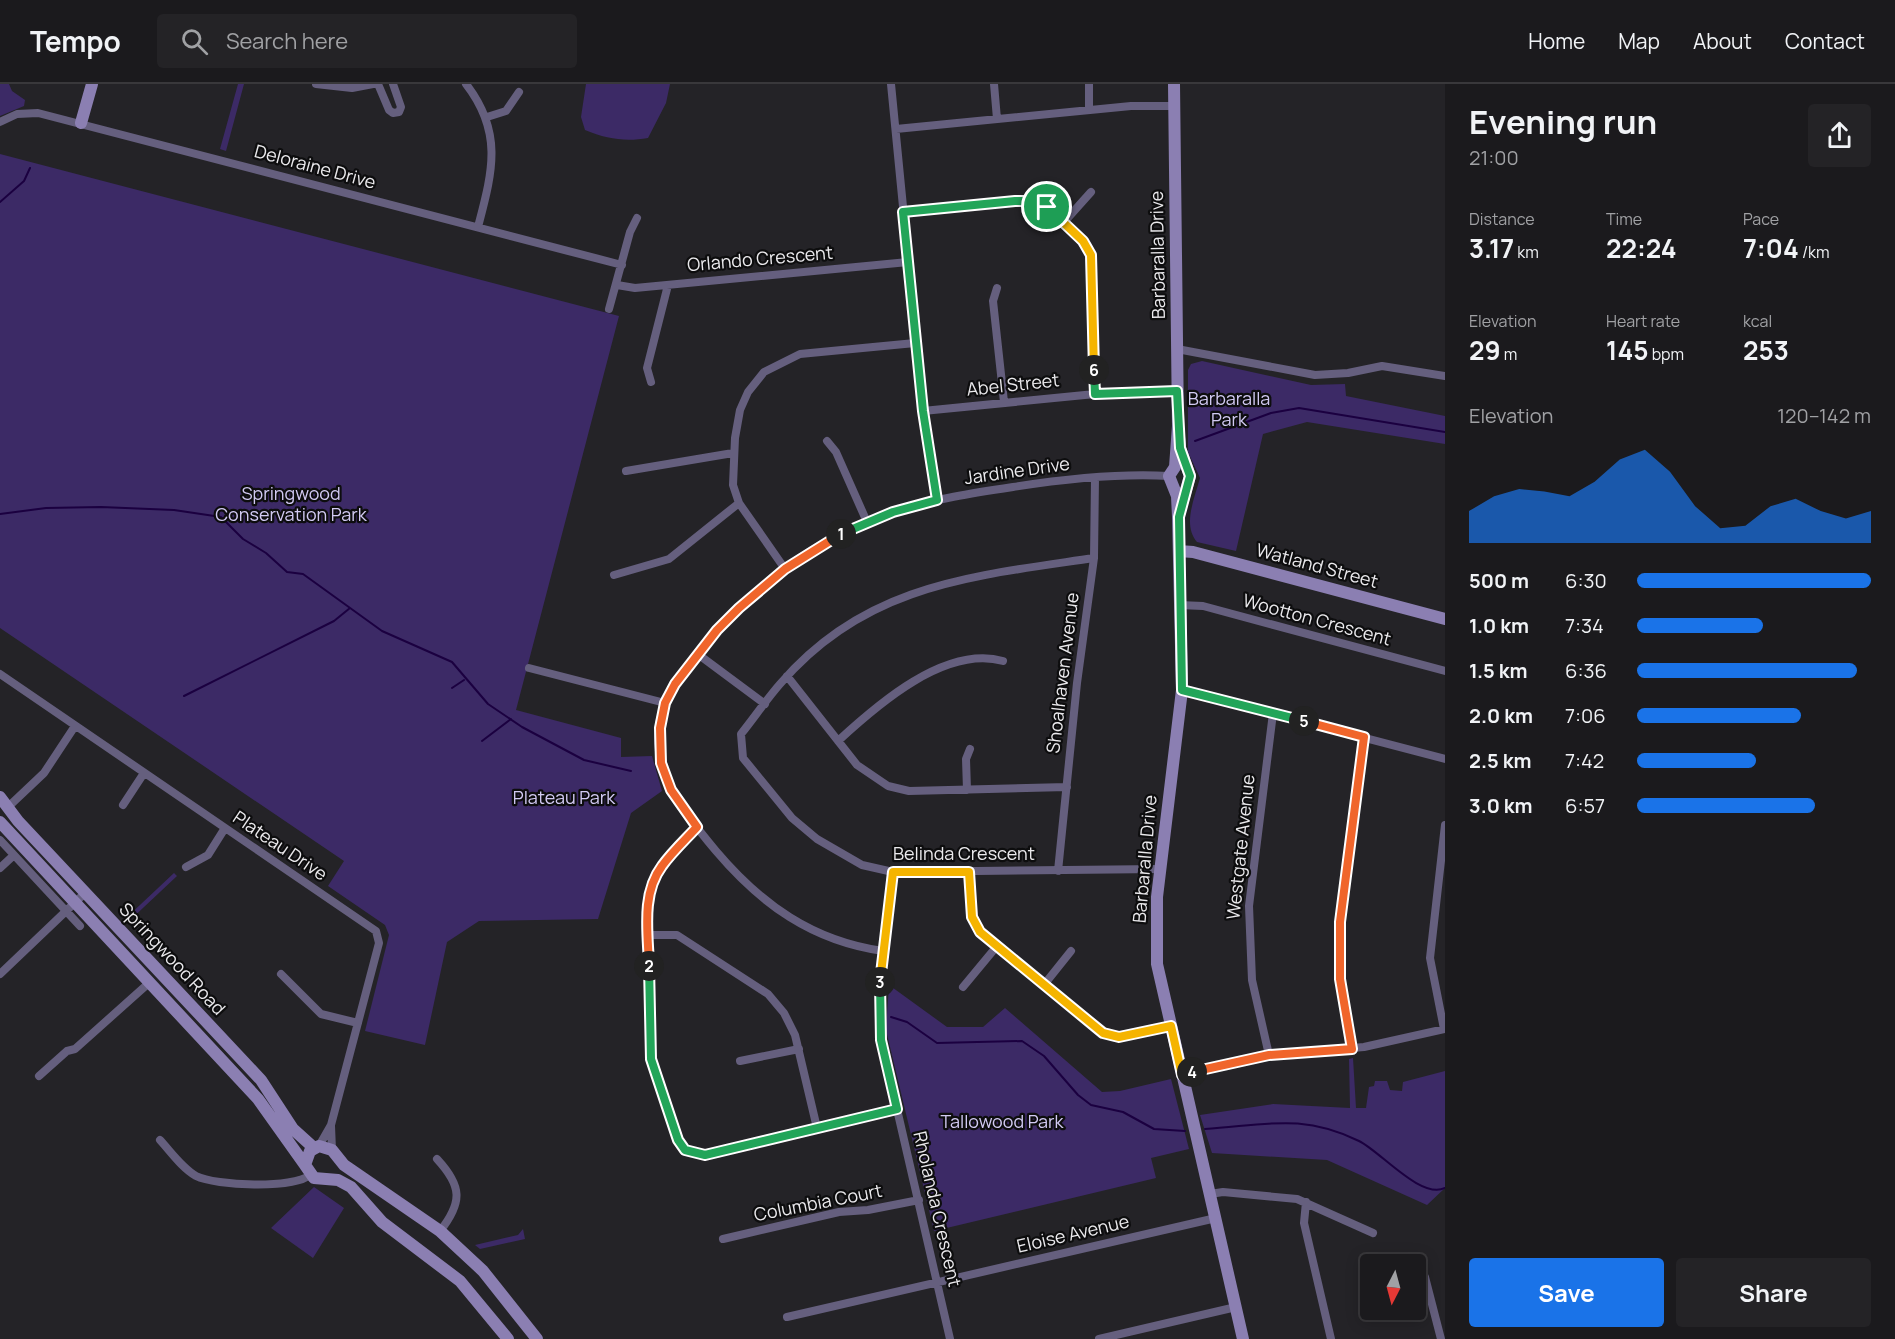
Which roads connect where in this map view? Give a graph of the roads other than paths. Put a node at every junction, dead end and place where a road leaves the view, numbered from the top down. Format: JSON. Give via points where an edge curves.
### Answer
{"nodes":[{"id":1,"x":92,"y":84,"type":"edge"},
{"id":2,"x":316,"y":84,"type":"edge"},
{"id":3,"x":373,"y":84,"type":"edge"},
{"id":4,"x":378,"y":84,"type":"edge"},
{"id":5,"x":393,"y":84,"type":"edge"},
{"id":6,"x":466,"y":84,"type":"edge"},
{"id":7,"x":891,"y":84,"type":"edge"},
{"id":8,"x":994,"y":84,"type":"edge"},
{"id":9,"x":1089,"y":84,"type":"edge"},
{"id":10,"x":1174,"y":84,"type":"edge"},
{"id":11,"x":519,"y":92,"type":"dead end"},
{"id":12,"x":1174,"y":106,"type":"junction"},
{"id":13,"x":1089,"y":110,"type":"junction"},
{"id":14,"x":487,"y":117,"type":"junction"},
{"id":15,"x":997,"y":119,"type":"junction"},
{"id":16,"x":0,"y":122,"type":"edge"},
{"id":17,"x":81,"y":123,"type":"junction"},
{"id":18,"x":896,"y":129,"type":"junction"},
{"id":19,"x":1091,"y":192,"type":"dead end"},
{"id":20,"x":903,"y":212,"type":"junction"},
{"id":21,"x":637,"y":218,"type":"dead end"},
{"id":22,"x":1065,"y":221,"type":"junction"},
{"id":23,"x":478,"y":227,"type":"junction"},
{"id":24,"x":908,"y":262,"type":"junction"},
{"id":25,"x":622,"y":265,"type":"junction"},
{"id":26,"x":616,"y":285,"type":"junction"},
{"id":27,"x":668,"y":285,"type":"junction"},
{"id":28,"x":997,"y":288,"type":"dead end"},
{"id":29,"x":609,"y":309,"type":"dead end"},
{"id":30,"x":915,"y":343,"type":"junction"},
{"id":31,"x":1177,"y":349,"type":"junction"},
{"id":32,"x":1445,"y":376,"type":"edge"},
{"id":33,"x":651,"y":382,"type":"dead end"},
{"id":34,"x":1177,"y":391,"type":"junction"},
{"id":35,"x":1095,"y":394,"type":"junction"},
{"id":36,"x":1004,"y":402,"type":"junction"},
{"id":37,"x":923,"y":411,"type":"junction"},
{"id":38,"x":826,"y":441,"type":"dead end"},
{"id":39,"x":733,"y":453,"type":"junction"},
{"id":40,"x":627,"y":471,"type":"dead end"},
{"id":41,"x":1175,"y":473,"type":"junction"},
{"id":42,"x":1095,"y":478,"type":"junction"},
{"id":43,"x":937,"y":500,"type":"junction"},
{"id":44,"x":739,"y":503,"type":"junction"},
{"id":45,"x":1179,"y":517,"type":"junction"},
{"id":46,"x":867,"y":522,"type":"junction"},
{"id":47,"x":1179,"y":551,"type":"junction"},
{"id":48,"x":1094,"y":558,"type":"junction"},
{"id":49,"x":785,"y":569,"type":"junction"},
{"id":50,"x":614,"y":575,"type":"dead end"},
{"id":51,"x":1179,"y":605,"type":"junction"},
{"id":52,"x":1445,"y":619,"type":"edge"},
{"id":53,"x":699,"y":655,"type":"junction"},
{"id":54,"x":1003,"y":661,"type":"dead end"},
{"id":55,"x":530,"y":668,"type":"dead end"},
{"id":56,"x":1445,"y":671,"type":"edge"},
{"id":57,"x":0,"y":674,"type":"edge"},
{"id":58,"x":787,"y":676,"type":"junction"},
{"id":59,"x":1182,"y":690,"type":"junction"},
{"id":60,"x":665,"y":703,"type":"junction"},
{"id":61,"x":765,"y":704,"type":"junction"},
{"id":62,"x":1273,"y":713,"type":"junction"},
{"id":63,"x":75,"y":726,"type":"junction"},
{"id":64,"x":1364,"y":737,"type":"junction"},
{"id":65,"x":838,"y":741,"type":"junction"},
{"id":66,"x":970,"y":749,"type":"dead end"},
{"id":67,"x":1445,"y":759,"type":"edge"},
{"id":68,"x":144,"y":772,"type":"junction"},
{"id":69,"x":1066,"y":787,"type":"junction"},
{"id":70,"x":967,"y":790,"type":"junction"},
{"id":71,"x":4,"y":803,"type":"edge"},
{"id":72,"x":123,"y":804,"type":"dead end"},
{"id":73,"x":0,"y":822,"type":"edge"},
{"id":74,"x":1445,"y":825,"type":"edge"},
{"id":75,"x":697,"y":827,"type":"junction"},
{"id":76,"x":225,"y":828,"type":"junction"},
{"id":77,"x":0,"y":840,"type":"edge"},
{"id":78,"x":14,"y":855,"type":"junction"},
{"id":79,"x":186,"y":867,"type":"dead end"},
{"id":80,"x":0,"y":868,"type":"edge"},
{"id":81,"x":1160,"y":869,"type":"junction"},
{"id":82,"x":1058,"y":871,"type":"junction"},
{"id":83,"x":893,"y":872,"type":"junction"},
{"id":84,"x":969,"y":872,"type":"junction"},
{"id":85,"x":85,"y":892,"type":"junction"},
{"id":86,"x":71,"y":906,"type":"junction"},
{"id":87,"x":80,"y":926,"type":"dead end"},
{"id":88,"x":648,"y":935,"type":"junction"},
{"id":89,"x":997,"y":946,"type":"junction"},
{"id":90,"x":883,"y":951,"type":"junction"},
{"id":91,"x":1071,"y":951,"type":"dead end"},
{"id":92,"x":0,"y":974,"type":"edge"},
{"id":93,"x":280,"y":974,"type":"dead end"},
{"id":94,"x":150,"y":982,"type":"junction"},
{"id":95,"x":1043,"y":986,"type":"junction"},
{"id":96,"x":963,"y":987,"type":"dead end"},
{"id":97,"x":358,"y":1023,"type":"junction"},
{"id":98,"x":1171,"y":1026,"type":"junction"},
{"id":99,"x":1445,"y":1029,"type":"edge"},
{"id":100,"x":799,"y":1049,"type":"junction"},
{"id":101,"x":1352,"y":1049,"type":"junction"},
{"id":102,"x":1269,"y":1055,"type":"junction"},
{"id":103,"x":741,"y":1061,"type":"dead end"},
{"id":104,"x":1182,"y":1075,"type":"junction"},
{"id":105,"x":39,"y":1076,"type":"dead end"},
{"id":106,"x":897,"y":1109,"type":"junction"},
{"id":107,"x":331,"y":1125,"type":"junction"},
{"id":108,"x":817,"y":1128,"type":"junction"},
{"id":109,"x":160,"y":1140,"type":"dead end"},
{"id":110,"x":317,"y":1147,"type":"junction"},
{"id":111,"x":334,"y":1153,"type":"junction"},
{"id":112,"x":437,"y":1159,"type":"dead end"},
{"id":113,"x":307,"y":1170,"type":"junction"},
{"id":114,"x":325,"y":1179,"type":"junction"},
{"id":115,"x":1210,"y":1194,"type":"junction"},
{"id":116,"x":919,"y":1200,"type":"junction"},
{"id":117,"x":1306,"y":1202,"type":"junction"},
{"id":118,"x":1216,"y":1218,"type":"junction"},
{"id":119,"x":440,"y":1231,"type":"junction"},
{"id":120,"x":1373,"y":1233,"type":"dead end"},
{"id":121,"x":723,"y":1239,"type":"dead end"},
{"id":122,"x":1426,"y":1280,"type":"edge"},
{"id":123,"x":938,"y":1282,"type":"junction"},
{"id":124,"x":1236,"y":1307,"type":"junction"},
{"id":125,"x":787,"y":1317,"type":"dead end"},
{"id":126,"x":508,"y":1339,"type":"edge"},
{"id":127,"x":537,"y":1339,"type":"edge"},
{"id":128,"x":950,"y":1339,"type":"edge"},
{"id":129,"x":1099,"y":1339,"type":"edge"},
{"id":130,"x":1243,"y":1339,"type":"edge"},
{"id":131,"x":1331,"y":1339,"type":"edge"},
{"id":132,"x":1441,"y":1339,"type":"edge"}],
"edges":[{"from":1,"to":17,"type":"street"},
{"from":2,"to":3,"type":"street","via":[[352,88]]},
{"from":4,"to":5,"type":"street","via":[[393,113],[401,107]]},
{"from":6,"to":14,"type":"street"},
{"from":7,"to":18,"type":"street"},
{"from":8,"to":15,"type":"street"},
{"from":9,"to":13,"type":"street"},
{"from":10,"to":12,"type":"street","name":"Barbaralla Drive"},
{"from":11,"to":14,"type":"street","via":[[506,111]]},
{"from":12,"to":13,"type":"street"},
{"from":12,"to":31,"type":"street","name":"Barbaralla Drive"},
{"from":13,"to":15,"type":"street"},
{"from":14,"to":23,"type":"street","via":[[493,159]]},
{"from":15,"to":18,"type":"street"},
{"from":16,"to":17,"type":"street","name":"Deloraine Drive","via":[[26,112]]},
{"from":17,"to":23,"type":"street","name":"Deloraine Drive"},
{"from":18,"to":20,"type":"street"},
{"from":19,"to":22,"type":"street"},
{"from":20,"to":22,"type":"street","via":[[1031,201]]},
{"from":20,"to":24,"type":"street"},
{"from":21,"to":25,"type":"street"},
{"from":22,"to":35,"type":"street","via":[[1091,255]]},
{"from":23,"to":25,"type":"street","name":"Deloraine Drive"},
{"from":24,"to":27,"type":"street","name":"Orlando Crescent"},
{"from":24,"to":30,"type":"street"},
{"from":25,"to":26,"type":"street"},
{"from":26,"to":27,"type":"street","name":"Orlando Crescent"},
{"from":26,"to":29,"type":"street"},
{"from":27,"to":33,"type":"street","via":[[648,368]]},
{"from":28,"to":36,"type":"street","via":[[993,301]]},
{"from":30,"to":37,"type":"street"},
{"from":30,"to":39,"type":"street","via":[[800,354],[779,362],[764,372],[748,392],[740,410]]},
{"from":31,"to":32,"type":"street","via":[[1315,375],[1382,366]]},
{"from":31,"to":34,"type":"street","name":"Barbaralla Drive"},
{"from":34,"to":35,"type":"street","name":"Abel Street"},
{"from":34,"to":41,"type":"street","name":"Barbaralla Drive"},
{"from":35,"to":36,"type":"street","name":"Abel Street"},
{"from":36,"to":37,"type":"street","name":"Abel Street"},
{"from":37,"to":43,"type":"street"},
{"from":38,"to":46,"type":"street","via":[[836,452]]},
{"from":39,"to":40,"type":"street"},
{"from":39,"to":44,"type":"street","via":[[733,485]]},
{"from":41,"to":42,"type":"street","name":"Jardine Drive"},
{"from":41,"to":45,"type":"street","name":"Barbaralla Drive"},
{"from":41,"to":45,"type":"street","name":"Barbaralla Drive","via":[[1190,476]]},
{"from":42,"to":43,"type":"street","name":"Jardine Drive"},
{"from":42,"to":48,"type":"street","name":"Shoalhaven Avenue"},
{"from":43,"to":46,"type":"street","name":"Jardine Drive"},
{"from":44,"to":49,"type":"street"},
{"from":44,"to":50,"type":"street","via":[[669,559]]},
{"from":45,"to":47,"type":"street","name":"Barbaralla Drive"},
{"from":46,"to":49,"type":"street","name":"Jardine Drive"},
{"from":47,"to":51,"type":"street","name":"Barbaralla Drive"},
{"from":47,"to":52,"type":"street","name":"Watland Street"},
{"from":48,"to":58,"type":"street","name":"Belinda Crescent","via":[[966,577],[892,600],[825,642]]},
{"from":48,"to":69,"type":"street","name":"Shoalhaven Avenue"},
{"from":49,"to":53,"type":"street","name":"Jardine Drive","via":[[724,622]]},
{"from":51,"to":56,"type":"street","name":"Wootton Crescent","via":[[1203,606]]},
{"from":51,"to":59,"type":"street","name":"Barbaralla Drive"},
{"from":53,"to":60,"type":"street","name":"Jardine Drive"},
{"from":53,"to":61,"type":"street"},
{"from":54,"to":65,"type":"street","via":[[987,656],[964,661],[913,682],[881,702]]},
{"from":55,"to":60,"type":"street"},
{"from":57,"to":63,"type":"street","name":"Plateau Drive"},
{"from":58,"to":61,"type":"street","name":"Belinda Crescent"},
{"from":58,"to":65,"type":"street"},
{"from":59,"to":62,"type":"street"},
{"from":59,"to":81,"type":"street","name":"Barbaralla Drive"},
{"from":60,"to":75,"type":"street","name":"Jardine Drive","via":[[660,728],[661,763],[671,790]]},
{"from":61,"to":83,"type":"street","name":"Belinda Crescent","via":[[741,734],[743,758],[792,818],[817,839],[862,865]]},
{"from":62,"to":64,"type":"street"},
{"from":62,"to":102,"type":"street","name":"Westgate Avenue","via":[[1249,906],[1252,980]]},
{"from":63,"to":68,"type":"street","name":"Plateau Drive"},
{"from":63,"to":71,"type":"street","via":[[44,773]]},
{"from":64,"to":67,"type":"street"},
{"from":64,"to":101,"type":"street","via":[[1340,922],[1340,979]]},
{"from":65,"to":70,"type":"street","via":[[857,765],[888,786],[909,791]]},
{"from":66,"to":70,"type":"street","via":[[966,759]]},
{"from":68,"to":72,"type":"street"},
{"from":68,"to":76,"type":"street","name":"Plateau Drive"},
{"from":69,"to":70,"type":"street"},
{"from":69,"to":82,"type":"street","name":"Shoalhaven Avenue"},
{"from":71,"to":85,"type":"street","name":"Springwood Road"},
{"from":73,"to":86,"type":"street","name":"Springwood Road"},
{"from":74,"to":99,"type":"street","via":[[1430,958]]},
{"from":75,"to":88,"type":"street","via":[[661,866],[652,884],[647,905]]},
{"from":75,"to":90,"type":"street","name":"Jardine Drive","via":[[742,881],[778,912],[838,941]]},
{"from":76,"to":79,"type":"street","via":[[208,855]]},
{"from":76,"to":97,"type":"street","name":"Plateau Drive","via":[[376,931],[379,944]]},
{"from":77,"to":78,"type":"street","name":"Springwood Road"},
{"from":78,"to":80,"type":"street"},
{"from":78,"to":86,"type":"street","name":"Springwood Road"},
{"from":81,"to":82,"type":"street","name":"Belinda Crescent"},
{"from":81,"to":98,"type":"street","name":"Barbaralla Drive","via":[[1155,922],[1157,964]]},
{"from":82,"to":84,"type":"street","name":"Belinda Crescent"},
{"from":83,"to":84,"type":"street","name":"Belinda Crescent"},
{"from":83,"to":90,"type":"street","name":"Rholanda Crescent"},
{"from":84,"to":89,"type":"street","via":[[972,917],[980,932]]},
{"from":85,"to":86,"type":"street"},
{"from":85,"to":110,"type":"street","name":"Springwood Road","via":[[261,1080],[293,1129]]},
{"from":86,"to":87,"type":"street","name":"Springwood Road"},
{"from":86,"to":92,"type":"street"},
{"from":86,"to":94,"type":"street","name":"Springwood Road"},
{"from":88,"to":100,"type":"street","via":[[677,935],[768,994],[784,1013]]},
{"from":88,"to":108,"type":"street","via":[[651,1059],[678,1140],[685,1150],[705,1155]]},
{"from":89,"to":95,"type":"street"},
{"from":89,"to":96,"type":"street"},
{"from":90,"to":106,"type":"street","name":"Rholanda Crescent","via":[[879,1023]]},
{"from":91,"to":95,"type":"street"},
{"from":93,"to":97,"type":"street","via":[[321,1014]]},
{"from":94,"to":105,"type":"street"},
{"from":94,"to":113,"type":"street","name":"Springwood Road","via":[[265,1106]]},
{"from":95,"to":98,"type":"street","via":[[1103,1033],[1125,1036]]},
{"from":97,"to":107,"type":"street","name":"Plateau Drive"},
{"from":98,"to":104,"type":"street","name":"Barbaralla Drive"},
{"from":99,"to":101,"type":"street"},
{"from":100,"to":103,"type":"street"},
{"from":100,"to":108,"type":"street"},
{"from":101,"to":102,"type":"street"},
{"from":102,"to":104,"type":"street"},
{"from":104,"to":115,"type":"street","name":"Barbaralla Drive"},
{"from":106,"to":108,"type":"street"},
{"from":106,"to":116,"type":"street","name":"Rholanda Crescent"},
{"from":107,"to":110,"type":"street","name":"Plateau Drive"},
{"from":107,"to":111,"type":"street","name":"Plateau Drive"},
{"from":109,"to":113,"type":"street","via":[[189,1172],[207,1179],[277,1186],[297,1182]]},
{"from":110,"to":111,"type":"street"},
{"from":110,"to":113,"type":"street","via":[[307,1155]]},
{"from":111,"to":114,"type":"street","via":[[337,1168]]},
{"from":111,"to":119,"type":"street","via":[[375,1188]]},
{"from":112,"to":119,"type":"street","via":[[453,1176],[456,1194],[454,1213]]},
{"from":113,"to":114,"type":"street"},
{"from":114,"to":126,"type":"street","via":[[351,1187],[382,1222],[450,1271],[474,1294]]},
{"from":115,"to":117,"type":"street"},
{"from":115,"to":118,"type":"street","name":"Barbaralla Drive"},
{"from":116,"to":121,"type":"street","name":"Columbia Court","via":[[839,1212]]},
{"from":116,"to":123,"type":"street","name":"Rholanda Crescent"},
{"from":117,"to":120,"type":"street"},
{"from":117,"to":131,"type":"street","via":[[1304,1223]]},
{"from":118,"to":123,"type":"street","name":"Eloise Avenue"},
{"from":118,"to":124,"type":"street","name":"Barbaralla Drive"},
{"from":119,"to":127,"type":"street","via":[[483,1271]]},
{"from":122,"to":132,"type":"street"},
{"from":123,"to":125,"type":"street","name":"Eloise Avenue"},
{"from":123,"to":128,"type":"street","name":"Rholanda Crescent"},
{"from":124,"to":129,"type":"street"},
{"from":124,"to":130,"type":"street","name":"Barbaralla Drive"}]}
